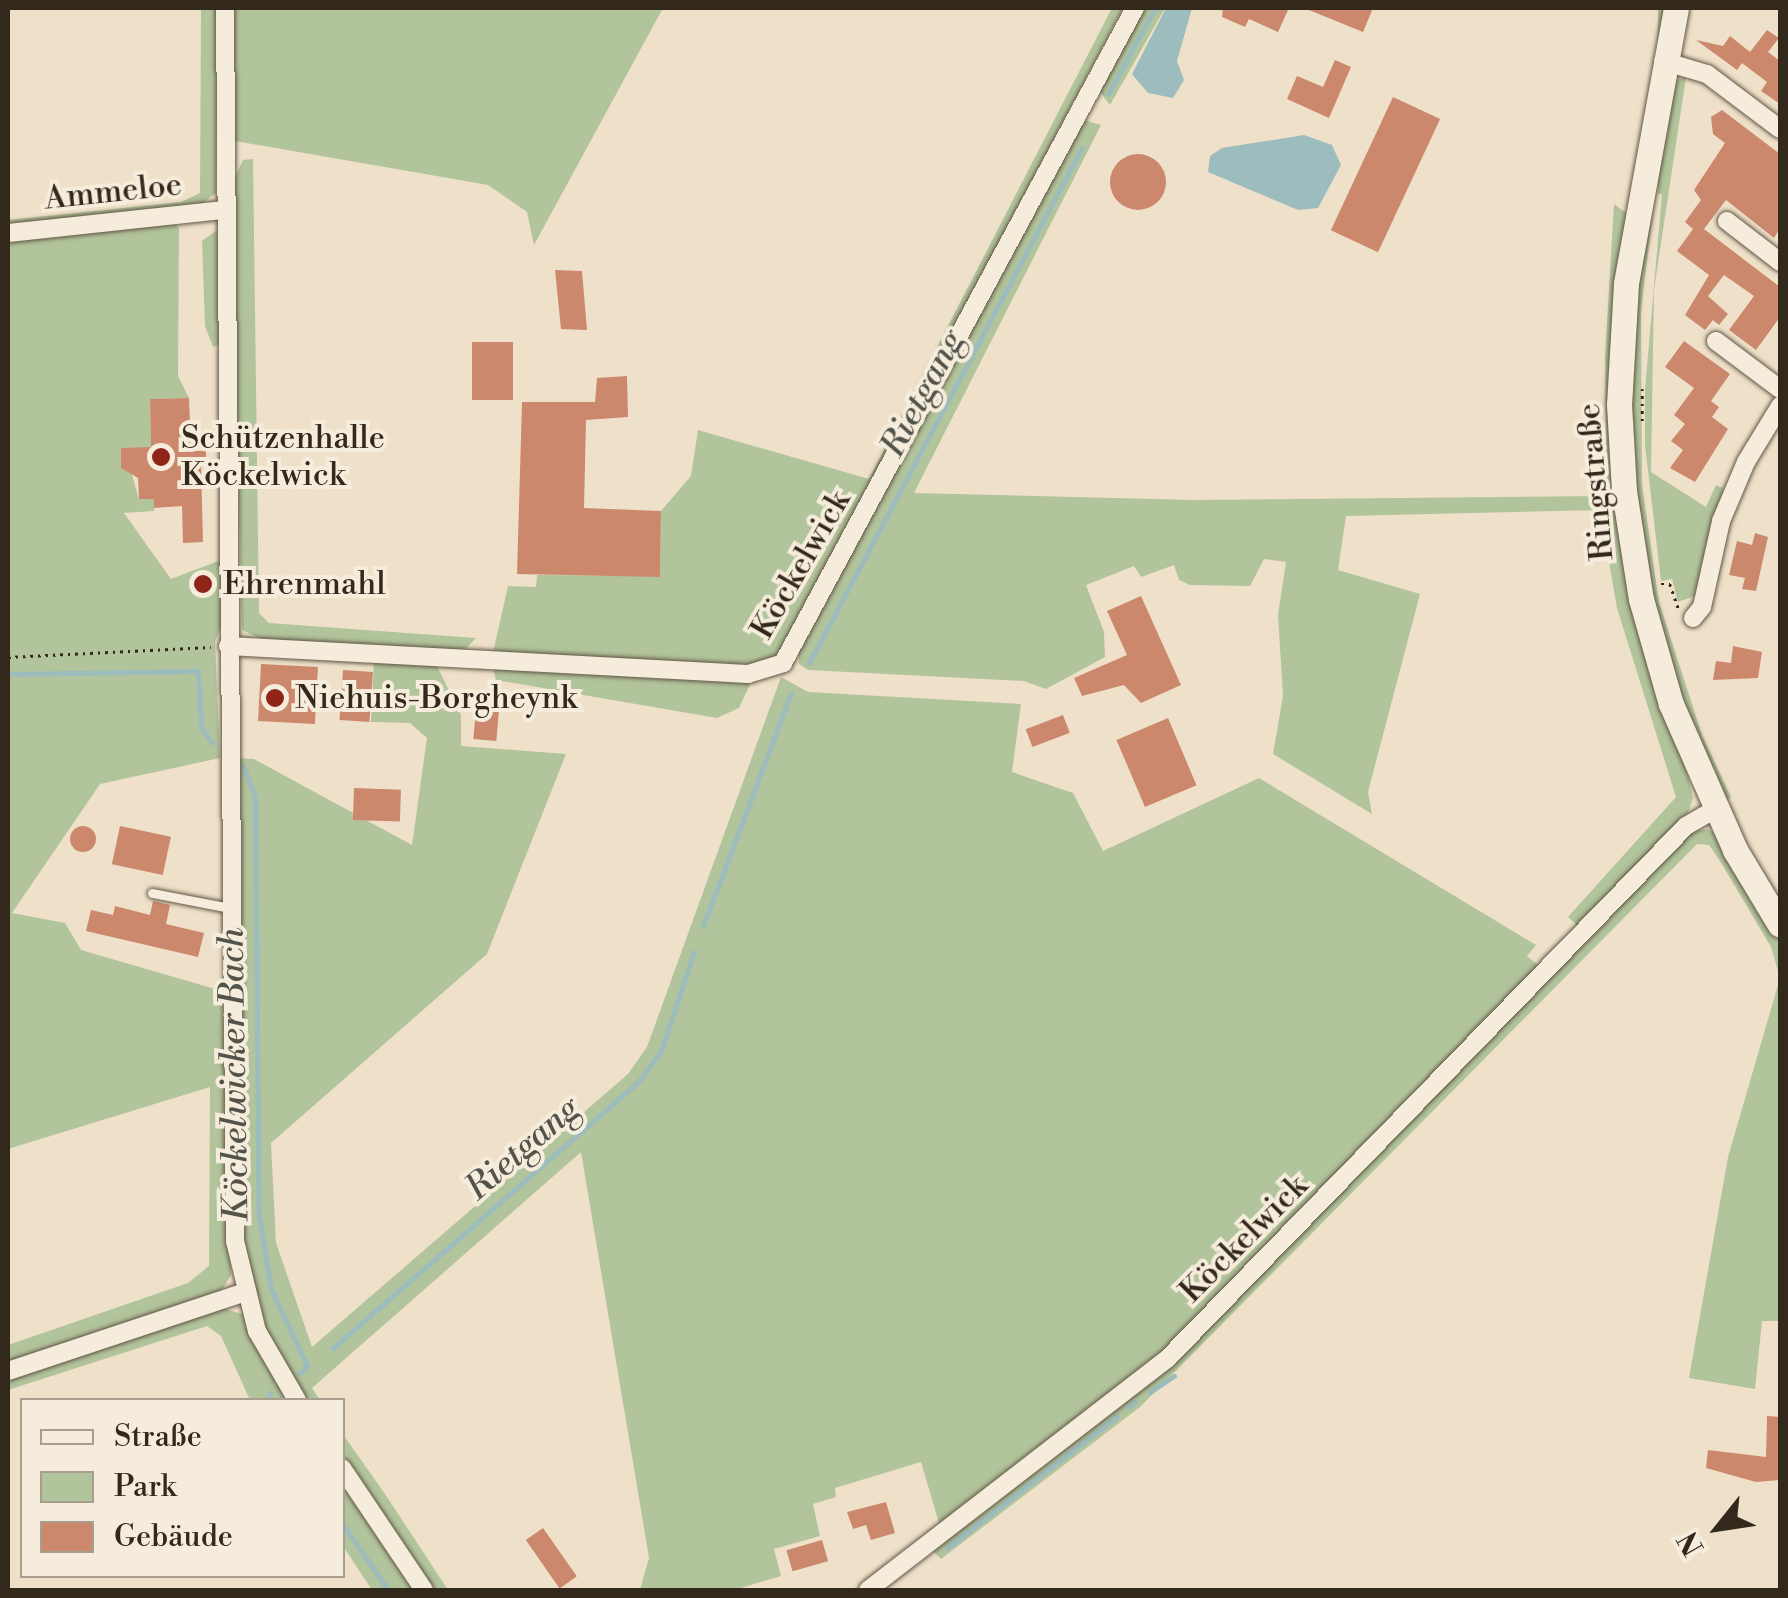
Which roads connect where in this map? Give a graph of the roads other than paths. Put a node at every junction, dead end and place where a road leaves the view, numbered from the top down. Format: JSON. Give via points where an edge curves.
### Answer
{"nodes":[{"id":1,"x":225,"y":8,"type":"edge"},
{"id":2,"x":1135,"y":8,"type":"edge"},
{"id":3,"x":1676,"y":8,"type":"edge"},
{"id":4,"x":1663,"y":61,"type":"junction"},
{"id":5,"x":1780,"y":129,"type":"edge"},
{"id":6,"x":224,"y":210,"type":"junction"},
{"id":7,"x":1726,"y":221,"type":"dead end"},
{"id":8,"x":8,"y":233,"type":"edge"},
{"id":9,"x":1780,"y":262,"type":"edge"},
{"id":10,"x":1716,"y":340,"type":"dead end"},
{"id":11,"x":1780,"y":390,"type":"edge"},
{"id":12,"x":1780,"y":406,"type":"edge"},
{"id":13,"x":1693,"y":618,"type":"road end"},
{"id":14,"x":228,"y":646,"type":"junction"},
{"id":15,"x":1715,"y":809,"type":"junction"},
{"id":16,"x":152,"y":893,"type":"dead end"},
{"id":17,"x":230,"y":908,"type":"junction"},
{"id":18,"x":1780,"y":924,"type":"edge"},
{"id":19,"x":243,"y":1293,"type":"junction"},
{"id":20,"x":8,"y":1371,"type":"edge"},
{"id":21,"x":296,"y":1398,"type":"edge"},
{"id":22,"x":345,"y":1472,"type":"edge"},
{"id":23,"x":424,"y":1590,"type":"edge"},
{"id":24,"x":868,"y":1590,"type":"edge"}],
"edges":[{"from":1,"to":6,"type":"street"},
{"from":2,"to":14,"type":"street","name":"Köckelwick","via":[[783,663],[748,674]]},
{"from":3,"to":4,"type":"main road","name":"Ringstraße"},
{"from":4,"to":5,"type":"street","via":[[1707,74]]},
{"from":4,"to":15,"type":"main road","name":"Ringstraße","via":[[1626,284],[1620,445],[1632,550],[1655,656]]},
{"from":6,"to":8,"type":"street","name":"Ammeloe"},
{"from":6,"to":14,"type":"street"},
{"from":7,"to":9,"type":"street"},
{"from":10,"to":11,"type":"street"},
{"from":12,"to":13,"type":"street","via":[[1727,506],[1702,607]]},
{"from":14,"to":17,"type":"street"},
{"from":15,"to":18,"type":"main road","name":"Ringstraße"},
{"from":15,"to":24,"type":"street","name":"Köckelwick","via":[[1660,853],[1168,1358]]},
{"from":16,"to":17,"type":"lane"},
{"from":17,"to":19,"type":"street","via":[[232,1179]]},
{"from":19,"to":20,"type":"street"},
{"from":19,"to":21,"type":"street"},
{"from":22,"to":23,"type":"street"}]}
